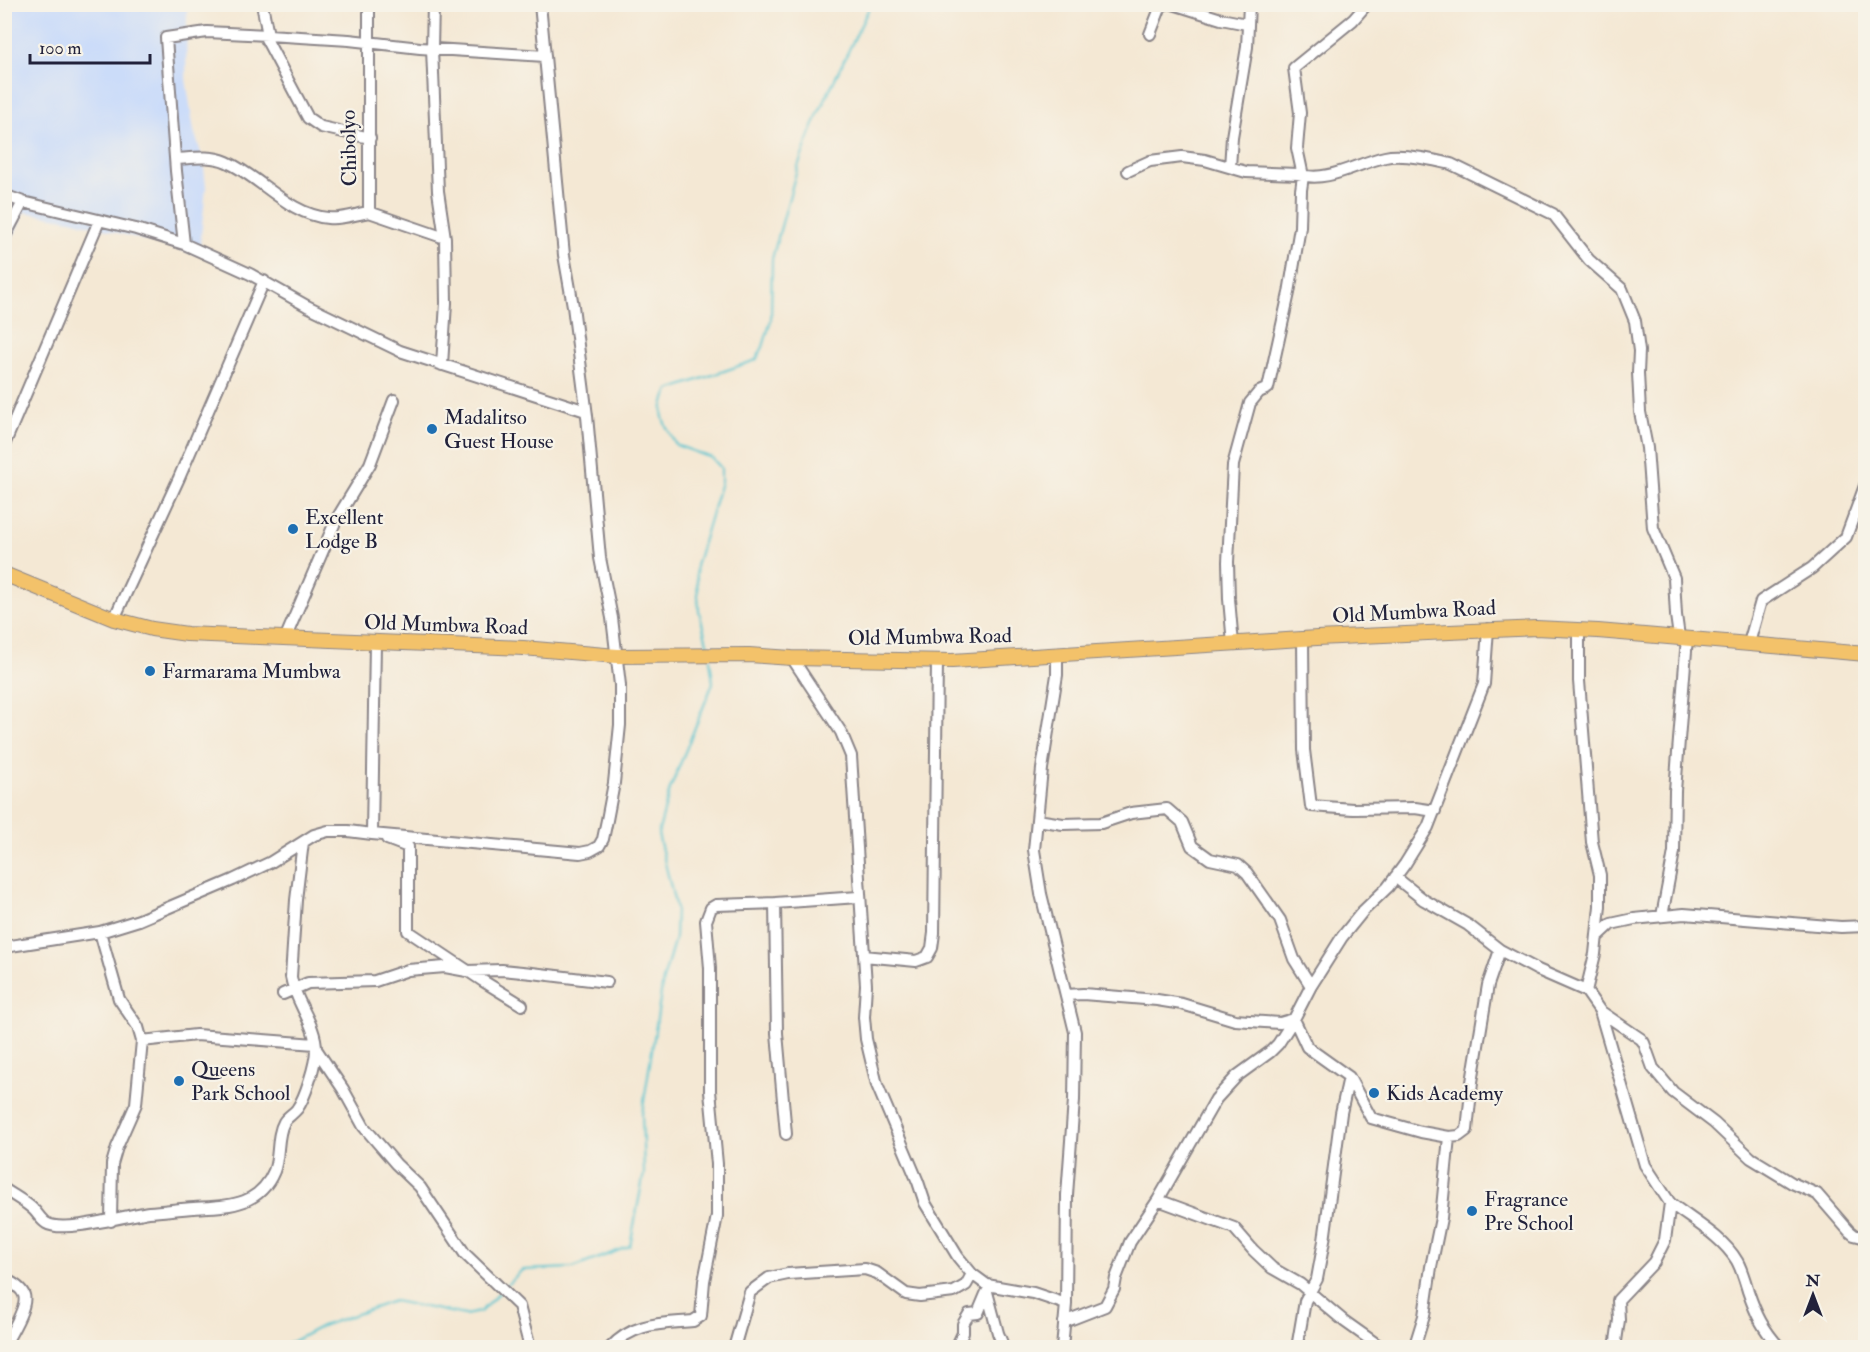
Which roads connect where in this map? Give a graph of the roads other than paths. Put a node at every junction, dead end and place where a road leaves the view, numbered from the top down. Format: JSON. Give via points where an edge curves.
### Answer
{"nodes":[{"id":1,"x":262,"y":4,"type":"edge"},
{"id":2,"x":369,"y":4,"type":"edge"},
{"id":3,"x":433,"y":4,"type":"edge"},
{"id":4,"x":540,"y":4,"type":"edge"},
{"id":5,"x":1166,"y":4,"type":"edge"},
{"id":6,"x":1173,"y":4,"type":"edge"},
{"id":7,"x":1249,"y":4,"type":"edge"},
{"id":8,"x":1367,"y":4,"type":"edge"},
{"id":9,"x":1247,"y":24,"type":"junction"},
{"id":10,"x":266,"y":34,"type":"junction"},
{"id":11,"x":1149,"y":34,"type":"dead end"},
{"id":12,"x":368,"y":42,"type":"junction"},
{"id":13,"x":432,"y":49,"type":"junction"},
{"id":14,"x":545,"y":56,"type":"junction"},
{"id":15,"x":370,"y":138,"type":"junction"},
{"id":16,"x":176,"y":159,"type":"junction"},
{"id":17,"x":1230,"y":167,"type":"junction"},
{"id":18,"x":1128,"y":171,"type":"dead end"},
{"id":19,"x":1303,"y":176,"type":"junction"},
{"id":20,"x":4,"y":195,"type":"edge"},
{"id":21,"x":23,"y":202,"type":"junction"},
{"id":22,"x":369,"y":212,"type":"junction"},
{"id":23,"x":99,"y":221,"type":"junction"},
{"id":24,"x":4,"y":238,"type":"edge"},
{"id":25,"x":445,"y":238,"type":"junction"},
{"id":26,"x":184,"y":244,"type":"junction"},
{"id":27,"x":264,"y":281,"type":"junction"},
{"id":28,"x":442,"y":365,"type":"junction"},
{"id":29,"x":394,"y":400,"type":"dead end"},
{"id":30,"x":586,"y":411,"type":"junction"},
{"id":31,"x":4,"y":445,"type":"edge"},
{"id":32,"x":1866,"y":483,"type":"edge"},
{"id":33,"x":4,"y":573,"type":"edge"},
{"id":34,"x":114,"y":619,"type":"junction"},
{"id":35,"x":1488,"y":629,"type":"junction"},
{"id":36,"x":1579,"y":630,"type":"junction"},
{"id":37,"x":1683,"y":637,"type":"junction"},
{"id":38,"x":285,"y":639,"type":"junction"},
{"id":39,"x":1303,"y":639,"type":"junction"},
{"id":40,"x":375,"y":643,"type":"junction"},
{"id":41,"x":1749,"y":643,"type":"junction"},
{"id":42,"x":1233,"y":644,"type":"junction"},
{"id":43,"x":1866,"y":654,"type":"edge"},
{"id":44,"x":617,"y":656,"type":"junction"},
{"id":45,"x":1057,"y":656,"type":"junction"},
{"id":46,"x":792,"y":658,"type":"junction"},
{"id":47,"x":937,"y":661,"type":"junction"},
{"id":48,"x":1435,"y":811,"type":"junction"},
{"id":49,"x":1037,"y":820,"type":"junction"},
{"id":50,"x":372,"y":834,"type":"junction"},
{"id":51,"x":303,"y":842,"type":"junction"},
{"id":52,"x":1395,"y":877,"type":"junction"},
{"id":53,"x":858,"y":897,"type":"junction"},
{"id":54,"x":775,"y":903,"type":"junction"},
{"id":55,"x":1662,"y":916,"type":"junction"},
{"id":56,"x":1866,"y":927,"type":"edge"},
{"id":57,"x":100,"y":932,"type":"junction"},
{"id":58,"x":1596,"y":937,"type":"junction"},
{"id":59,"x":4,"y":947,"type":"edge"},
{"id":60,"x":1500,"y":950,"type":"junction"},
{"id":61,"x":864,"y":956,"type":"junction"},
{"id":62,"x":467,"y":971,"type":"junction"},
{"id":63,"x":607,"y":982,"type":"dead end"},
{"id":64,"x":1311,"y":986,"type":"junction"},
{"id":65,"x":1586,"y":991,"type":"junction"},
{"id":66,"x":288,"y":992,"type":"junction"},
{"id":67,"x":1066,"y":995,"type":"junction"},
{"id":68,"x":522,"y":1005,"type":"dead end"},
{"id":69,"x":1600,"y":1011,"type":"junction"},
{"id":70,"x":1294,"y":1019,"type":"junction"},
{"id":71,"x":142,"y":1041,"type":"junction"},
{"id":72,"x":316,"y":1046,"type":"junction"},
{"id":73,"x":1349,"y":1077,"type":"junction"},
{"id":74,"x":786,"y":1134,"type":"dead end"},
{"id":75,"x":1449,"y":1137,"type":"junction"},
{"id":76,"x":4,"y":1189,"type":"edge"},
{"id":77,"x":1158,"y":1200,"type":"junction"},
{"id":78,"x":1670,"y":1203,"type":"junction"},
{"id":79,"x":111,"y":1221,"type":"junction"},
{"id":80,"x":1866,"y":1238,"type":"edge"},
{"id":81,"x":972,"y":1274,"type":"junction"},
{"id":82,"x":4,"y":1279,"type":"edge"},
{"id":83,"x":987,"y":1289,"type":"junction"},
{"id":84,"x":1311,"y":1293,"type":"junction"},
{"id":85,"x":1066,"y":1305,"type":"junction"},
{"id":86,"x":1064,"y":1322,"type":"junction"},
{"id":87,"x":4,"y":1346,"type":"edge"},
{"id":88,"x":530,"y":1347,"type":"edge"},
{"id":89,"x":610,"y":1347,"type":"edge"},
{"id":90,"x":734,"y":1347,"type":"edge"},
{"id":91,"x":956,"y":1347,"type":"edge"},
{"id":92,"x":1004,"y":1347,"type":"edge"},
{"id":93,"x":1062,"y":1347,"type":"edge"},
{"id":94,"x":1297,"y":1347,"type":"edge"},
{"id":95,"x":1382,"y":1347,"type":"edge"},
{"id":96,"x":1414,"y":1347,"type":"edge"},
{"id":97,"x":1615,"y":1347,"type":"edge"},
{"id":98,"x":1780,"y":1347,"type":"edge"}],
"edges":[{"from":1,"to":10,"type":"street"},
{"from":2,"to":12,"type":"street","name":"Chibolyo"},
{"from":3,"to":13,"type":"street"},
{"from":4,"to":14,"type":"street"},
{"from":5,"to":11,"type":"street","via":[[1161,6]]},
{"from":6,"to":9,"type":"street"},
{"from":7,"to":9,"type":"street"},
{"from":8,"to":19,"type":"street","via":[[1294,68],[1300,113],[1297,148]]},
{"from":9,"to":17,"type":"street"},
{"from":10,"to":12,"type":"street"},
{"from":10,"to":15,"type":"street","via":[[308,118],[321,127]]},
{"from":10,"to":16,"type":"street","via":[[207,32],[166,38]]},
{"from":12,"to":13,"type":"street"},
{"from":12,"to":15,"type":"street","name":"Chibolyo"},
{"from":13,"to":14,"type":"street"},
{"from":13,"to":25,"type":"street","via":[[438,191]]},
{"from":14,"to":30,"type":"street","via":[[564,255]]},
{"from":15,"to":22,"type":"street","name":"Chibolyo"},
{"from":16,"to":22,"type":"street","via":[[226,162],[296,208],[316,216],[339,218]]},
{"from":16,"to":26,"type":"street"},
{"from":17,"to":18,"type":"street","via":[[1182,157],[1150,161]]},
{"from":17,"to":19,"type":"street","via":[[1246,172]]},
{"from":19,"to":37,"type":"street","via":[[1336,174],[1391,156],[1451,164],[1553,214],[1589,260],[1622,289],[1635,321],[1640,351],[1640,412],[1653,528],[1674,578],[1676,615]]},
{"from":19,"to":42,"type":"street","via":[[1300,227],[1268,388],[1250,403],[1233,465],[1228,562]]},
{"from":20,"to":21,"type":"street"},
{"from":21,"to":23,"type":"street"},
{"from":21,"to":24,"type":"street"},
{"from":22,"to":25,"type":"street","name":"Chibolyo"},
{"from":23,"to":26,"type":"street"},
{"from":23,"to":31,"type":"street"},
{"from":25,"to":28,"type":"street"},
{"from":26,"to":27,"type":"street"},
{"from":27,"to":28,"type":"street","via":[[400,351]]},
{"from":27,"to":34,"type":"street"},
{"from":28,"to":30,"type":"street"},
{"from":29,"to":38,"type":"street","via":[[370,464],[336,520]]},
{"from":30,"to":44,"type":"street","via":[[600,558]]},
{"from":32,"to":41,"type":"street","via":[[1846,537],[1812,568],[1761,601]]},
{"from":33,"to":34,"type":"main road","name":"Old Mumbwa Road"},
{"from":34,"to":38,"type":"main road","name":"Old Mumbwa Road","via":[[187,634]]},
{"from":35,"to":36,"type":"main road","name":"Old Mumbwa Road"},
{"from":35,"to":39,"type":"main road","name":"Old Mumbwa Road"},
{"from":35,"to":48,"type":"street","via":[[1484,684]]},
{"from":36,"to":37,"type":"main road","name":"Old Mumbwa Road"},
{"from":36,"to":58,"type":"street","via":[[1579,681],[1592,843],[1600,875]]},
{"from":37,"to":41,"type":"main road","name":"Old Mumbwa Road"},
{"from":37,"to":55,"type":"street","via":[[1674,852]]},
{"from":38,"to":40,"type":"main road","name":"Old Mumbwa Road"},
{"from":39,"to":42,"type":"main road","name":"Old Mumbwa Road"},
{"from":39,"to":48,"type":"street","via":[[1304,750],[1311,806]]},
{"from":40,"to":44,"type":"main road","name":"Old Mumbwa Road"},
{"from":40,"to":50,"type":"street"},
{"from":41,"to":43,"type":"main road","name":"Old Mumbwa Road"},
{"from":42,"to":45,"type":"main road","name":"Old Mumbwa Road"},
{"from":44,"to":46,"type":"main road","name":"Old Mumbwa Road"},
{"from":44,"to":50,"type":"street","via":[[620,725],[609,810],[599,846],[580,853]]},
{"from":45,"to":47,"type":"main road","name":"Old Mumbwa Road"},
{"from":45,"to":49,"type":"street"},
{"from":46,"to":47,"type":"main road","name":"Old Mumbwa Road"},
{"from":46,"to":53,"type":"street","via":[[847,743],[859,860]]},
{"from":47,"to":61,"type":"street","via":[[932,948],[927,957],[916,961]]},
{"from":48,"to":52,"type":"street"},
{"from":49,"to":64,"type":"street","via":[[1101,823],[1131,813],[1167,809],[1182,822],[1192,846],[1210,859],[1238,865],[1247,873],[1280,920],[1294,959]]},
{"from":49,"to":67,"type":"street","via":[[1034,850],[1041,894]]},
{"from":50,"to":51,"type":"street","via":[[328,831]]},
{"from":50,"to":62,"type":"street","via":[[408,847],[408,931]]},
{"from":51,"to":57,"type":"street","via":[[233,880],[139,920]]},
{"from":51,"to":66,"type":"street"},
{"from":52,"to":60,"type":"street"},
{"from":52,"to":64,"type":"street","via":[[1352,924]]},
{"from":53,"to":54,"type":"street"},
{"from":53,"to":61,"type":"street"},
{"from":54,"to":74,"type":"street","via":[[777,1033]]},
{"from":54,"to":89,"type":"street","via":[[716,905],[706,921],[717,1196],[701,1316],[693,1321],[635,1328]]},
{"from":55,"to":56,"type":"street","via":[[1684,914]]},
{"from":55,"to":58,"type":"street","via":[[1611,924]]},
{"from":57,"to":59,"type":"street"},
{"from":57,"to":71,"type":"street","via":[[119,999],[138,1027]]},
{"from":58,"to":65,"type":"street"},
{"from":60,"to":65,"type":"street"},
{"from":60,"to":75,"type":"street","via":[[1488,985],[1467,1130]]},
{"from":61,"to":81,"type":"street","via":[[865,1028],[877,1085],[925,1203]]},
{"from":62,"to":63,"type":"street","via":[[502,970]]},
{"from":62,"to":66,"type":"street","via":[[445,967],[408,970],[375,981],[308,983]]},
{"from":62,"to":68,"type":"street"},
{"from":64,"to":70,"type":"street"},
{"from":65,"to":69,"type":"street"},
{"from":66,"to":72,"type":"street","via":[[308,1020]]},
{"from":67,"to":70,"type":"street","via":[[1157,1000],[1235,1020],[1280,1023]]},
{"from":67,"to":85,"type":"street","via":[[1076,1032],[1067,1195]]},
{"from":69,"to":78,"type":"street","via":[[1645,1165]]},
{"from":69,"to":80,"type":"street","via":[[1641,1040],[1653,1068],[1673,1092],[1714,1123],[1745,1154],[1816,1194],[1849,1231]]},
{"from":70,"to":73,"type":"street","via":[[1306,1047]]},
{"from":70,"to":77,"type":"street","via":[[1270,1052],[1237,1076],[1216,1099]]},
{"from":71,"to":72,"type":"street","via":[[196,1035]]},
{"from":71,"to":79,"type":"street","via":[[136,1104],[112,1164]]},
{"from":72,"to":79,"type":"street","via":[[303,1099],[285,1121],[275,1168],[261,1193],[235,1204],[144,1213]]},
{"from":72,"to":88,"type":"street","via":[[364,1127],[420,1187],[465,1254],[515,1300]]},
{"from":73,"to":75,"type":"street","via":[[1371,1118]]},
{"from":73,"to":84,"type":"street","via":[[1324,1241]]},
{"from":75,"to":96,"type":"street","via":[[1441,1218],[1424,1317]]},
{"from":76,"to":79,"type":"street","via":[[52,1226]]},
{"from":77,"to":84,"type":"street","via":[[1234,1228],[1272,1268]]},
{"from":77,"to":86,"type":"street","via":[[1130,1242],[1105,1306]]},
{"from":78,"to":97,"type":"street","via":[[1665,1238],[1654,1262],[1618,1300]]},
{"from":78,"to":98,"type":"street","via":[[1721,1240],[1733,1255],[1765,1331]]},
{"from":81,"to":83,"type":"street"},
{"from":81,"to":90,"type":"street","via":[[966,1285],[954,1292],[920,1296],[906,1294],[865,1269],[769,1278],[750,1292]]},
{"from":82,"to":87,"type":"street","via":[[24,1294],[24,1304]]},
{"from":83,"to":85,"type":"street","via":[[1034,1293]]},
{"from":83,"to":91,"type":"street","via":[[978,1313],[969,1314],[963,1324]]},
{"from":83,"to":92,"type":"street"},
{"from":84,"to":94,"type":"street","via":[[1305,1301]]},
{"from":84,"to":95,"type":"street"},
{"from":85,"to":86,"type":"street"},
{"from":86,"to":93,"type":"street"}]}
